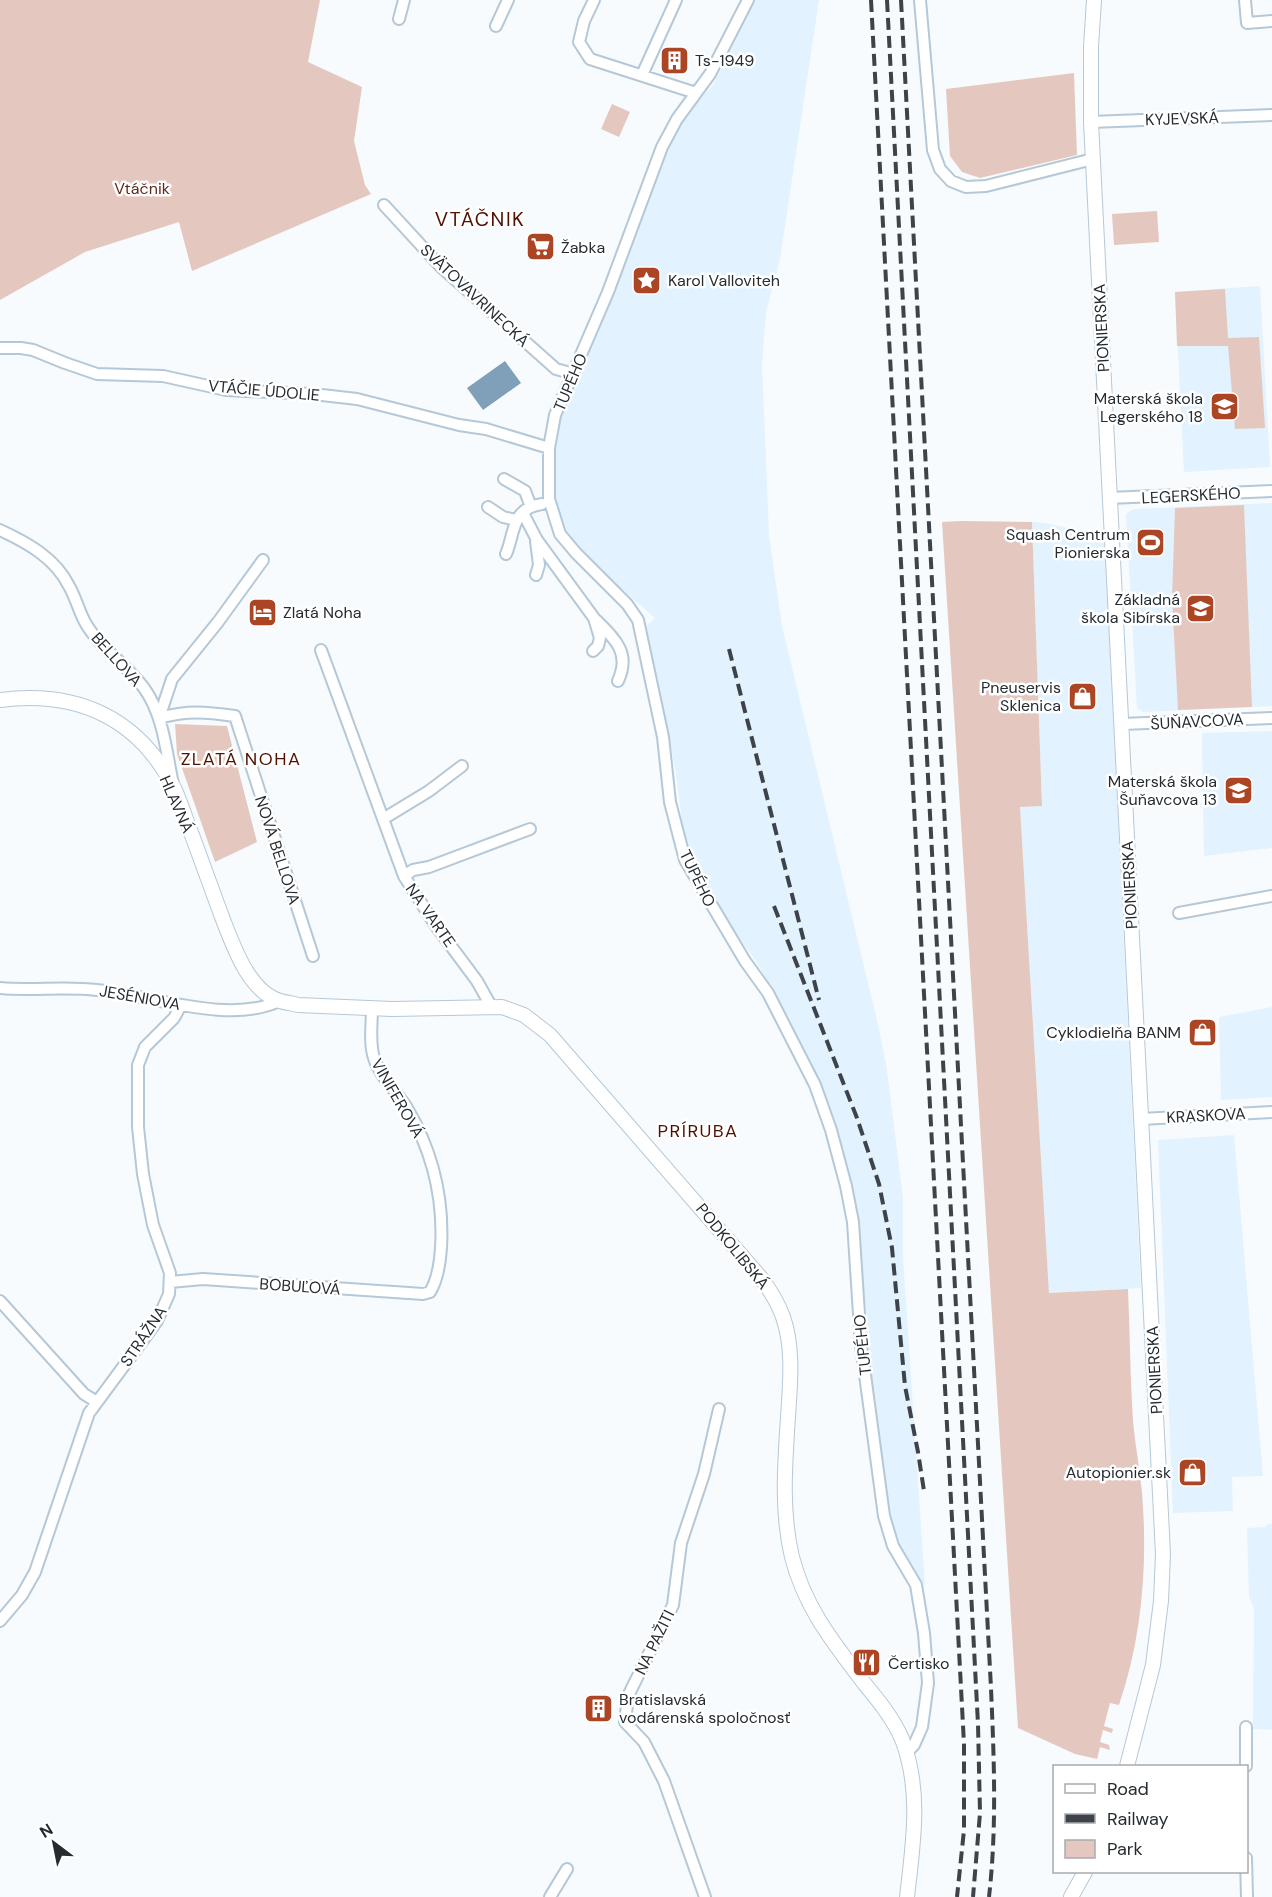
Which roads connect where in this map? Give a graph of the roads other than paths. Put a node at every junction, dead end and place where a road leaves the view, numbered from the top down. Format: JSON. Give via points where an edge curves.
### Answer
{"nodes":[{"id":1,"x":404,"y":0,"type":"edge"},
{"id":2,"x":508,"y":0,"type":"edge"},
{"id":3,"x":594,"y":0,"type":"edge"},
{"id":4,"x":676,"y":0,"type":"edge"},
{"id":5,"x":748,"y":0,"type":"edge"},
{"id":6,"x":920,"y":0,"type":"edge"},
{"id":7,"x":1094,"y":0,"type":"edge"},
{"id":8,"x":1245,"y":0,"type":"edge"},
{"id":9,"x":399,"y":19,"type":"dead end"},
{"id":10,"x":1272,"y":21,"type":"edge"},
{"id":11,"x":496,"y":26,"type":"dead end"},
{"id":12,"x":642,"y":75,"type":"junction"},
{"id":13,"x":696,"y":93,"type":"junction"},
{"id":14,"x":1272,"y":115,"type":"edge"},
{"id":15,"x":1091,"y":122,"type":"junction"},
{"id":16,"x":1093,"y":159,"type":"junction"},
{"id":17,"x":384,"y":205,"type":"dead end"},
{"id":18,"x":0,"y":348,"type":"edge"},
{"id":19,"x":574,"y":374,"type":"junction"},
{"id":20,"x":550,"y":446,"type":"junction"},
{"id":21,"x":504,"y":479,"type":"dead end"},
{"id":22,"x":1272,"y":491,"type":"edge"},
{"id":23,"x":1109,"y":498,"type":"junction"},
{"id":24,"x":488,"y":507,"type":"dead end"},
{"id":25,"x":528,"y":511,"type":"junction"},
{"id":26,"x":0,"y":530,"type":"edge"},
{"id":27,"x":537,"y":540,"type":"junction"},
{"id":28,"x":506,"y":554,"type":"dead end"},
{"id":29,"x":263,"y":560,"type":"dead end"},
{"id":30,"x":536,"y":575,"type":"dead end"},
{"id":31,"x":594,"y":618,"type":"junction"},
{"id":32,"x":321,"y":650,"type":"dead end"},
{"id":33,"x":593,"y":651,"type":"dead end"},
{"id":34,"x":618,"y":681,"type":"dead end"},
{"id":35,"x":0,"y":700,"type":"edge"},
{"id":36,"x":159,"y":718,"type":"junction"},
{"id":37,"x":1272,"y":718,"type":"edge"},
{"id":38,"x":1122,"y":724,"type":"junction"},
{"id":39,"x":462,"y":766,"type":"dead end"},
{"id":40,"x":173,"y":787,"type":"junction"},
{"id":41,"x":383,"y":819,"type":"junction"},
{"id":42,"x":530,"y":829,"type":"dead end"},
{"id":43,"x":404,"y":876,"type":"junction"},
{"id":44,"x":1272,"y":896,"type":"edge"},
{"id":45,"x":1179,"y":913,"type":"dead end"},
{"id":46,"x":312,"y":956,"type":"dead end"},
{"id":47,"x":0,"y":988,"type":"edge"},
{"id":48,"x":279,"y":1001,"type":"junction"},
{"id":49,"x":181,"y":1005,"type":"junction"},
{"id":50,"x":491,"y":1006,"type":"junction"},
{"id":51,"x":372,"y":1008,"type":"junction"},
{"id":52,"x":1272,"y":1112,"type":"edge"},
{"id":53,"x":1141,"y":1119,"type":"junction"},
{"id":54,"x":170,"y":1282,"type":"junction"},
{"id":55,"x":430,"y":1292,"type":"joint"},
{"id":56,"x":0,"y":1301,"type":"edge"},
{"id":57,"x":97,"y":1402,"type":"junction"},
{"id":58,"x":719,"y":1408,"type":"dead end"},
{"id":59,"x":0,"y":1621,"type":"edge"},
{"id":60,"x":1246,"y":1727,"type":"dead end"},
{"id":61,"x":906,"y":1753,"type":"junction"},
{"id":62,"x":1128,"y":1765,"type":"edge"},
{"id":63,"x":1246,"y":1765,"type":"edge"},
{"id":64,"x":567,"y":1869,"type":"dead end"},
{"id":65,"x":1084,"y":1873,"type":"edge"},
{"id":66,"x":1246,"y":1873,"type":"edge"},
{"id":67,"x":550,"y":1897,"type":"edge"},
{"id":68,"x":705,"y":1897,"type":"edge"},
{"id":69,"x":907,"y":1897,"type":"edge"},
{"id":70,"x":1071,"y":1897,"type":"edge"},
{"id":71,"x":1247,"y":1897,"type":"edge"}],
"edges":[{"from":1,"to":9,"type":"street"},
{"from":2,"to":11,"type":"street"},
{"from":3,"to":12,"type":"street","via":[[579,42],[590,59]]},
{"from":4,"to":12,"type":"street"},
{"from":5,"to":13,"type":"street","name":"TUPÉHO"},
{"from":6,"to":16,"type":"street","via":[[933,150],[940,169],[951,181],[966,187],[986,186]]},
{"from":7,"to":15,"type":"street","name":"PIONIERSKA"},
{"from":8,"to":10,"type":"street","via":[[1247,23]]},
{"from":12,"to":13,"type":"street"},
{"from":13,"to":19,"type":"street","name":"TUPÉHO","via":[[662,147]]},
{"from":14,"to":15,"type":"street","name":"KYJEVSKÁ"},
{"from":15,"to":16,"type":"street","name":"PIONIERSKA"},
{"from":16,"to":23,"type":"street","name":"PIONIERSKA"},
{"from":17,"to":19,"type":"street","name":"SVÄTOVAVRINECKÁ","via":[[441,267],[556,369]]},
{"from":18,"to":20,"type":"street","name":"VTÁČIE ÚDOLIE","via":[[33,350],[98,374],[163,376],[226,390],[357,399]]},
{"from":19,"to":20,"type":"street","name":"TUPÉHO","via":[[555,415]]},
{"from":20,"to":61,"type":"street","name":"TUPÉHO","via":[[549,499],[560,534],[638,620],[663,737],[670,802],[685,860],[768,993],[815,1085],[831,1130],[852,1222],[861,1345],[884,1516],[893,1546],[916,1585],[924,1633],[928,1683],[922,1727]]},
{"from":21,"to":25,"type":"street","via":[[525,491]]},
{"from":22,"to":23,"type":"street","name":"LEGERSKÉHO"},
{"from":23,"to":38,"type":"street","name":"PIONIERSKA"},
{"from":24,"to":25,"type":"street","via":[[503,517]]},
{"from":25,"to":27,"type":"street"},
{"from":25,"to":28,"type":"street"},
{"from":26,"to":36,"type":"street","name":"BELLOVA","via":[[51,560],[69,585],[86,624],[145,689]]},
{"from":27,"to":30,"type":"street"},
{"from":27,"to":31,"type":"street"},
{"from":29,"to":36,"type":"street","via":[[172,679]]},
{"from":31,"to":33,"type":"street","via":[[600,638]]},
{"from":31,"to":34,"type":"street","via":[[620,647],[624,661]]},
{"from":32,"to":41,"type":"street","name":"NA VARTE"},
{"from":35,"to":40,"type":"street","name":"HLAVNÁ","via":[[47,699],[97,710],[124,726],[138,740]]},
{"from":36,"to":40,"type":"street","name":"BELLOVA"},
{"from":36,"to":46,"type":"street","name":"NOVÁ BELLOVA","via":[[200,711],[236,716]]},
{"from":37,"to":38,"type":"street","name":"ŠUŇAVCOVA"},
{"from":38,"to":53,"type":"street","name":"PIONIERSKA"},
{"from":39,"to":41,"type":"street"},
{"from":40,"to":48,"type":"street","name":"HLAVNÁ","via":[[235,951],[256,983]]},
{"from":41,"to":43,"type":"street","name":"NA VARTE"},
{"from":42,"to":43,"type":"street"},
{"from":43,"to":50,"type":"street","name":"NA VARTE"},
{"from":44,"to":45,"type":"street"},
{"from":47,"to":49,"type":"street","name":"JESÉNIOVA","via":[[96,989]]},
{"from":48,"to":49,"type":"street","name":"JESÉNIOVA","via":[[252,1009]]},
{"from":48,"to":51,"type":"street","name":"PODKOLIBSKÁ"},
{"from":49,"to":54,"type":"street","name":"STRÁŽNA","via":[[174,1018],[145,1047],[138,1065],[143,1174]]},
{"from":50,"to":51,"type":"street","name":"PODKOLIBSKÁ"},
{"from":50,"to":61,"type":"street","name":"PODKOLIBSKÁ","via":[[524,1015],[550,1035],[714,1222],[776,1301],[789,1345],[785,1474],[793,1559],[816,1618],[887,1713]]},
{"from":51,"to":55,"type":"street","name":"VINIFEROVÁ","via":[[374,1060],[406,1108],[436,1175],[442,1225],[440,1257]]},
{"from":52,"to":53,"type":"street","name":"KRASKOVA"},
{"from":53,"to":62,"type":"street","name":"PIONIERSKA","via":[[1162,1569],[1150,1681]]},
{"from":54,"to":55,"type":"street","name":"BOBUĽOVÁ","via":[[202,1279]]},
{"from":54,"to":57,"type":"street","name":"STRÁŽNA","via":[[157,1321]]},
{"from":56,"to":57,"type":"street","via":[[84,1394]]},
{"from":57,"to":59,"type":"street","name":"STRÁŽNA","via":[[83,1429],[35,1572]]},
{"from":58,"to":68,"type":"street","name":"NA PAŽITI","via":[[704,1473],[681,1543],[673,1605],[628,1696],[625,1722],[644,1742],[664,1781]]},
{"from":60,"to":63,"type":"street"},
{"from":61,"to":69,"type":"street","name":"PODKOLIBSKÁ","via":[[915,1824]]},
{"from":64,"to":67,"type":"street"},
{"from":65,"to":70,"type":"street"},
{"from":66,"to":71,"type":"street"}]}
